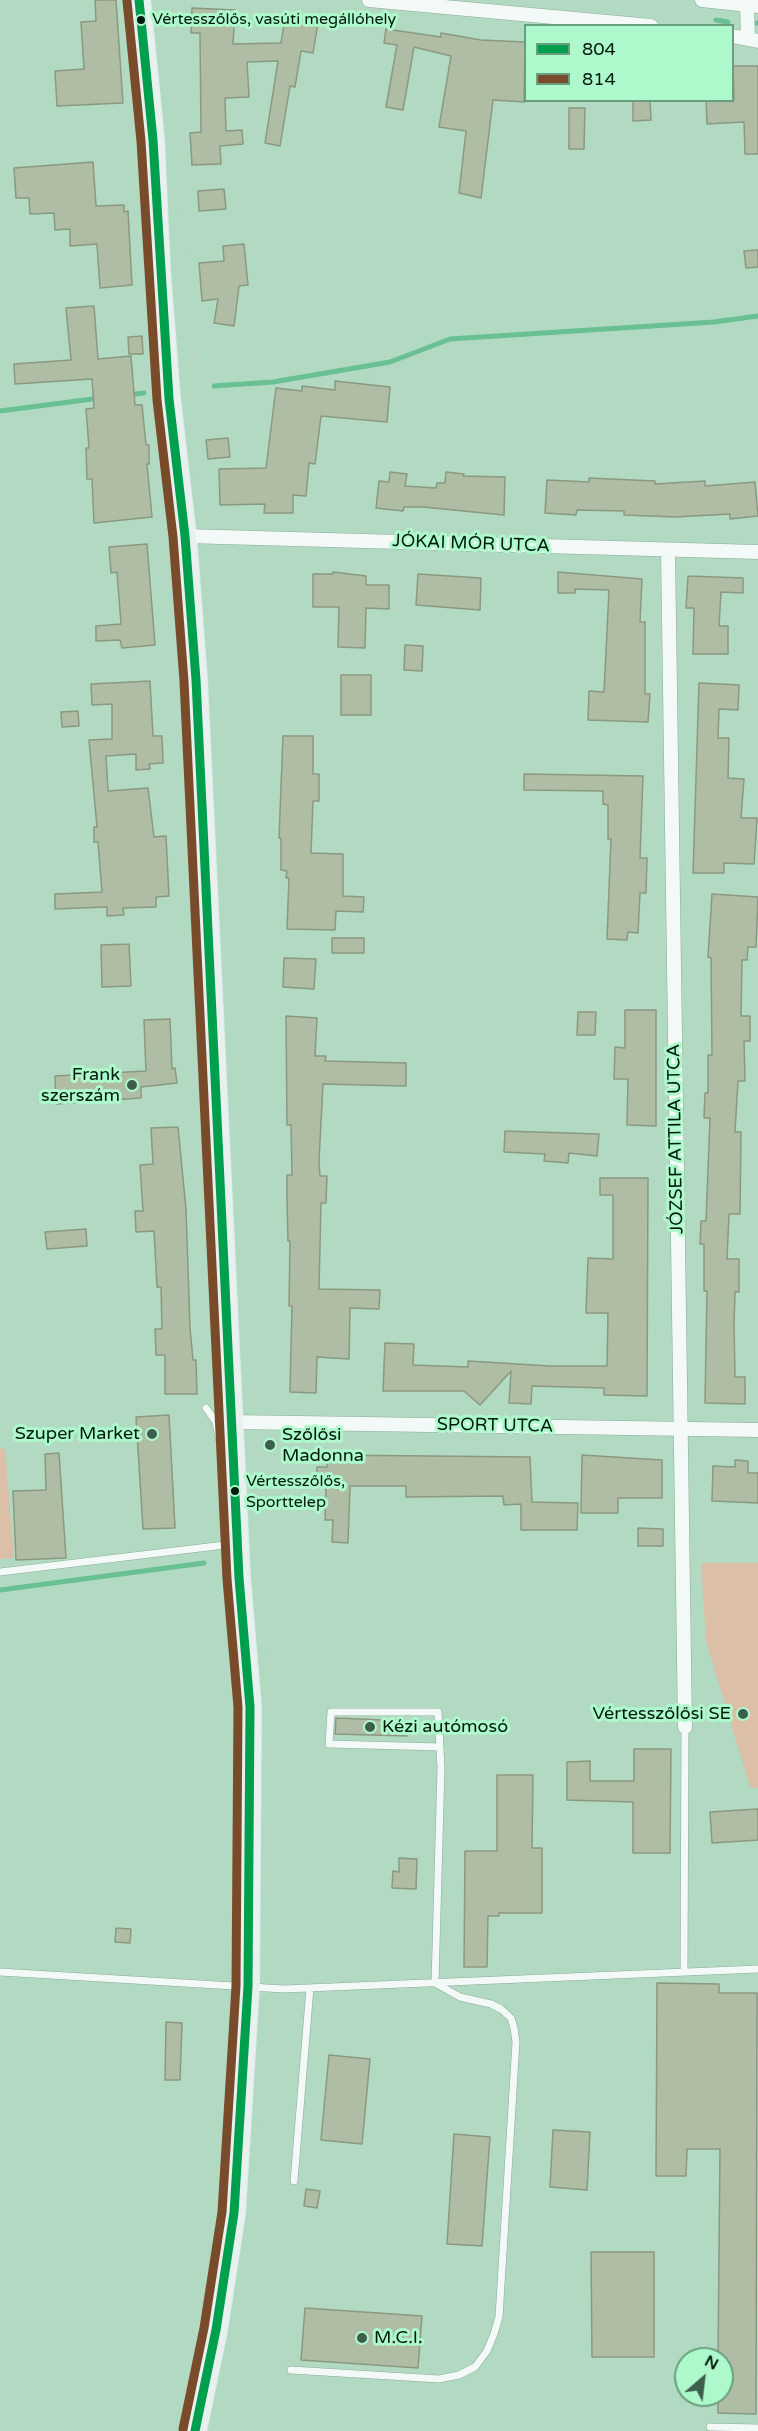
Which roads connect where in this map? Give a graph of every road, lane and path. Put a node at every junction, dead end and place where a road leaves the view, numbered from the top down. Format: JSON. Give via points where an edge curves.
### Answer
{"nodes":[{"id":1,"x":139,"y":0,"type":"edge"},
{"id":2,"x":166,"y":0,"type":"edge"},
{"id":3,"x":173,"y":0,"type":"edge"},
{"id":4,"x":263,"y":0,"type":"edge"},
{"id":5,"x":369,"y":0,"type":"edge"},
{"id":6,"x":702,"y":0,"type":"edge"},
{"id":7,"x":753,"y":6,"type":"edge"},
{"id":8,"x":629,"y":24,"type":"edge"},
{"id":9,"x":734,"y":36,"type":"edge"},
{"id":10,"x":753,"y":39,"type":"edge"},
{"id":11,"x":178,"y":109,"type":"junction"},
{"id":12,"x":201,"y":489,"type":"dead end"},
{"id":13,"x":185,"y":536,"type":"junction"},
{"id":14,"x":668,"y":550,"type":"junction"},
{"id":15,"x":758,"y":552,"type":"edge"},
{"id":16,"x":206,"y":1408,"type":"dead end"},
{"id":17,"x":680,"y":1429,"type":"junction"},
{"id":18,"x":226,"y":1430,"type":"junction"},
{"id":19,"x":758,"y":1431,"type":"edge"},
{"id":20,"x":261,"y":1440,"type":"dead end"},
{"id":21,"x":251,"y":1448,"type":"dead end"},
{"id":22,"x":238,"y":1543,"type":"junction"},
{"id":23,"x":0,"y":1572,"type":"edge"},
{"id":24,"x":685,"y":1727,"type":"joint"},
{"id":25,"x":440,"y":1747,"type":"junction"},
{"id":26,"x":758,"y":1969,"type":"edge"},
{"id":27,"x":0,"y":1972,"type":"edge"},
{"id":28,"x":684,"y":1972,"type":"junction"},
{"id":29,"x":435,"y":1983,"type":"junction"},
{"id":30,"x":248,"y":1986,"type":"junction"},
{"id":31,"x":310,"y":1988,"type":"junction"},
{"id":32,"x":294,"y":2181,"type":"dead end"},
{"id":33,"x":291,"y":2370,"type":"dead end"},
{"id":34,"x":710,"y":2427,"type":"dead end"},
{"id":35,"x":758,"y":2428,"type":"edge"},
{"id":36,"x":195,"y":2431,"type":"edge"}],
"edges":[{"from":1,"to":13,"type":"main road","via":[[153,140],[169,399]]},
{"from":2,"to":11,"type":"path","via":[[171,94]]},
{"from":3,"to":4,"type":"path","via":[[260,5]]},
{"from":3,"to":11,"type":"path","via":[[182,45]]},
{"from":5,"to":8,"type":"street"},
{"from":6,"to":7,"type":"street"},
{"from":7,"to":10,"type":"street"},
{"from":9,"to":10,"type":"street"},
{"from":11,"to":12,"type":"path"},
{"from":13,"to":14,"type":"street","name":"JÓKAI MÓR UTCA"},
{"from":13,"to":18,"type":"main road","via":[[201,748]]},
{"from":14,"to":15,"type":"street","name":"JÓKAI MÓR UTCA"},
{"from":14,"to":17,"type":"street","name":"JÓZSEF ATTILA UTCA"},
{"from":16,"to":18,"type":"lane"},
{"from":17,"to":18,"type":"street","name":"SPORT UTCA"},
{"from":17,"to":19,"type":"street","name":"SPORT UTCA"},
{"from":17,"to":24,"type":"street","name":"JÓZSEF ATTILA UTCA"},
{"from":18,"to":22,"type":"main road"},
{"from":20,"to":21,"type":"path"},
{"from":22,"to":23,"type":"lane"},
{"from":22,"to":30,"type":"main road","via":[[250,1707]]},
{"from":24,"to":28,"type":"lane"},
{"from":25,"to":25,"type":"lane","via":[[328,1744],[331,1712],[438,1712]]},
{"from":25,"to":29,"type":"lane"},
{"from":26,"to":28,"type":"lane"},
{"from":27,"to":30,"type":"lane"},
{"from":28,"to":29,"type":"lane"},
{"from":29,"to":31,"type":"lane"},
{"from":29,"to":33,"type":"lane","via":[[460,1997],[491,2004],[511,2018],[514,2028],[499,2317],[494,2334],[474,2367],[439,2379]]},
{"from":30,"to":31,"type":"lane"},
{"from":30,"to":36,"type":"main road","via":[[234,2213]]},
{"from":31,"to":32,"type":"lane"},
{"from":34,"to":35,"type":"lane"}]}
